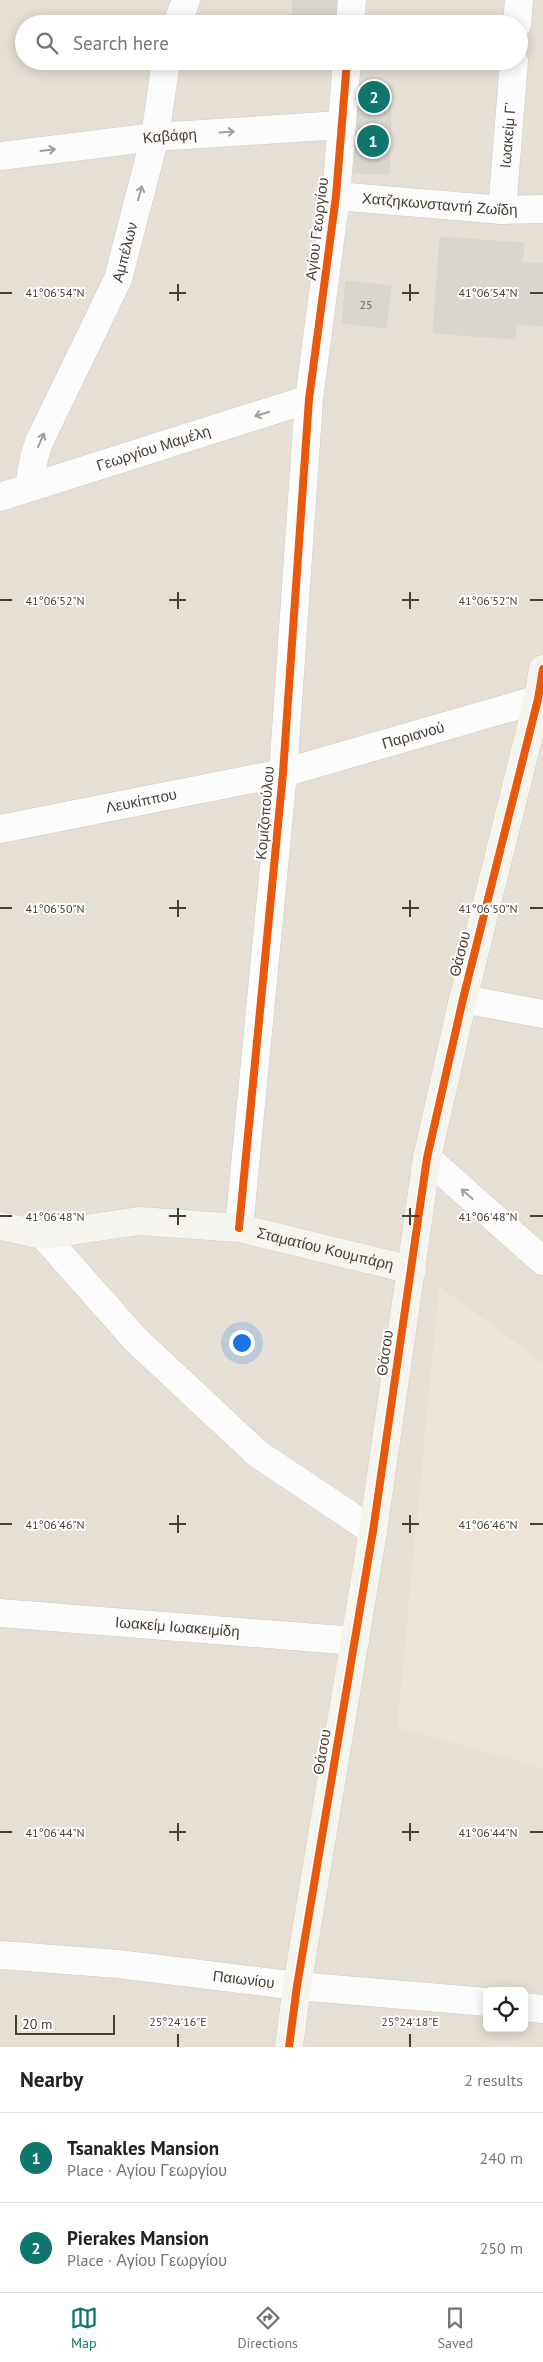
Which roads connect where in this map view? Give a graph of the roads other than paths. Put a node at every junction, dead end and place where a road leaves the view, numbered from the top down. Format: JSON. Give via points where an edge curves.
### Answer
{"nodes":[{"id":1,"x":186,"y":0,"type":"edge"},
{"id":2,"x":352,"y":0,"type":"edge"},
{"id":3,"x":519,"y":0,"type":"edge"},
{"id":4,"x":180,"y":15,"type":"edge"},
{"id":5,"x":351,"y":15,"type":"edge"},
{"id":6,"x":518,"y":15,"type":"edge"},
{"id":7,"x":165,"y":70,"type":"edge"},
{"id":8,"x":346,"y":70,"type":"edge"},
{"id":9,"x":513,"y":70,"type":"edge"},
{"id":10,"x":341,"y":125,"type":"junction"},
{"id":11,"x":155,"y":137,"type":"junction"},
{"id":12,"x":0,"y":156,"type":"edge"},
{"id":13,"x":336,"y":196,"type":"junction"},
{"id":14,"x":543,"y":209,"type":"edge"},
{"id":15,"x":502,"y":210,"type":"junction"},
{"id":16,"x":308,"y":399,"type":"junction"},
{"id":17,"x":29,"y":487,"type":"junction"},
{"id":18,"x":0,"y":497,"type":"edge"},
{"id":19,"x":543,"y":669,"type":"edge"},
{"id":20,"x":540,"y":699,"type":"edge"},
{"id":21,"x":283,"y":772,"type":"junction"},
{"id":22,"x":0,"y":829,"type":"edge"},
{"id":23,"x":463,"y":999,"type":"junction"},
{"id":24,"x":543,"y":1014,"type":"edge"},
{"id":25,"x":427,"y":1158,"type":"junction"},
{"id":26,"x":0,"y":1226,"type":"edge"},
{"id":27,"x":239,"y":1228,"type":"junction"},
{"id":28,"x":43,"y":1235,"type":"junction"},
{"id":29,"x":543,"y":1261,"type":"edge"},
{"id":30,"x":412,"y":1270,"type":"junction"},
{"id":31,"x":373,"y":1531,"type":"junction"},
{"id":32,"x":0,"y":1614,"type":"edge"},
{"id":33,"x":355,"y":1640,"type":"junction"},
{"id":34,"x":0,"y":1955,"type":"edge"},
{"id":35,"x":297,"y":1986,"type":"junction"},
{"id":36,"x":483,"y":2002,"type":"edge"},
{"id":37,"x":528,"y":2008,"type":"edge"},
{"id":38,"x":543,"y":2010,"type":"edge"},
{"id":39,"x":289,"y":2047,"type":"edge"}],
"edges":[{"from":1,"to":4,"type":"street"},
{"from":2,"to":5,"type":"street"},
{"from":3,"to":6,"type":"street"},
{"from":7,"to":11,"type":"street","name":"Αμπέλων"},
{"from":8,"to":10,"type":"street","name":"Αγίου Γεωργίου"},
{"from":9,"to":15,"type":"street","name":"Ιωακείμ Γ'"},
{"from":11,"to":10,"type":"street","name":"Καβάφη","one_way":true},
{"from":10,"to":13,"type":"street","name":"Αγίου Γεωργίου"},
{"from":12,"to":11,"type":"street","name":"Καβάφη","one_way":true},
{"from":17,"to":11,"type":"street","name":"Αμπέλων","one_way":true,"via":[[40,442],[118,279]]},
{"from":13,"to":15,"type":"street","name":"Χατζηκωνσταντή Ζωΐδη"},
{"from":13,"to":16,"type":"street","name":"Αγίου Γεωργίου"},
{"from":14,"to":15,"type":"street","name":"Χατζηκωνσταντή Ζωΐδη"},
{"from":16,"to":17,"type":"street","name":"Γεωργίου Μαμέλη","one_way":true},
{"from":16,"to":21,"type":"street","name":"Κομιζοπούλου"},
{"from":17,"to":18,"type":"street","name":"Γεωργίου Μαμέλη"},
{"from":19,"to":20,"type":"street","name":"Θάσου"},
{"from":20,"to":21,"type":"street","name":"Παριανού"},
{"from":20,"to":23,"type":"street","name":"Θάσου"},
{"from":21,"to":22,"type":"street","name":"Λευκίππου"},
{"from":21,"to":27,"type":"street","name":"Κομιζοπούλου"},
{"from":23,"to":24,"type":"street"},
{"from":23,"to":25,"type":"street","name":"Θάσου"},
{"from":29,"to":25,"type":"street","one_way":true},
{"from":25,"to":30,"type":"street","name":"Θάσου"},
{"from":26,"to":28,"type":"street","name":"Σταματίου Κουμπάρη"},
{"from":27,"to":28,"type":"street","name":"Σταματίου Κουμπάρη","via":[[139,1222]]},
{"from":27,"to":30,"type":"street","name":"Σταματίου Κουμπάρη"},
{"from":28,"to":31,"type":"street","via":[[136,1340],[258,1454]]},
{"from":30,"to":31,"type":"street","name":"Θάσου"},
{"from":31,"to":33,"type":"street","name":"Θάσου"},
{"from":32,"to":33,"type":"street","name":"Ιωακείμ Ιωακειμίδη"},
{"from":33,"to":35,"type":"street","name":"Θάσου"},
{"from":34,"to":35,"type":"street","name":"Παιωνίου","via":[[118,1964]]},
{"from":35,"to":36,"type":"street","name":"Παιωνίου"},
{"from":35,"to":39,"type":"street","name":"Θάσου"},
{"from":37,"to":38,"type":"street"}]}
